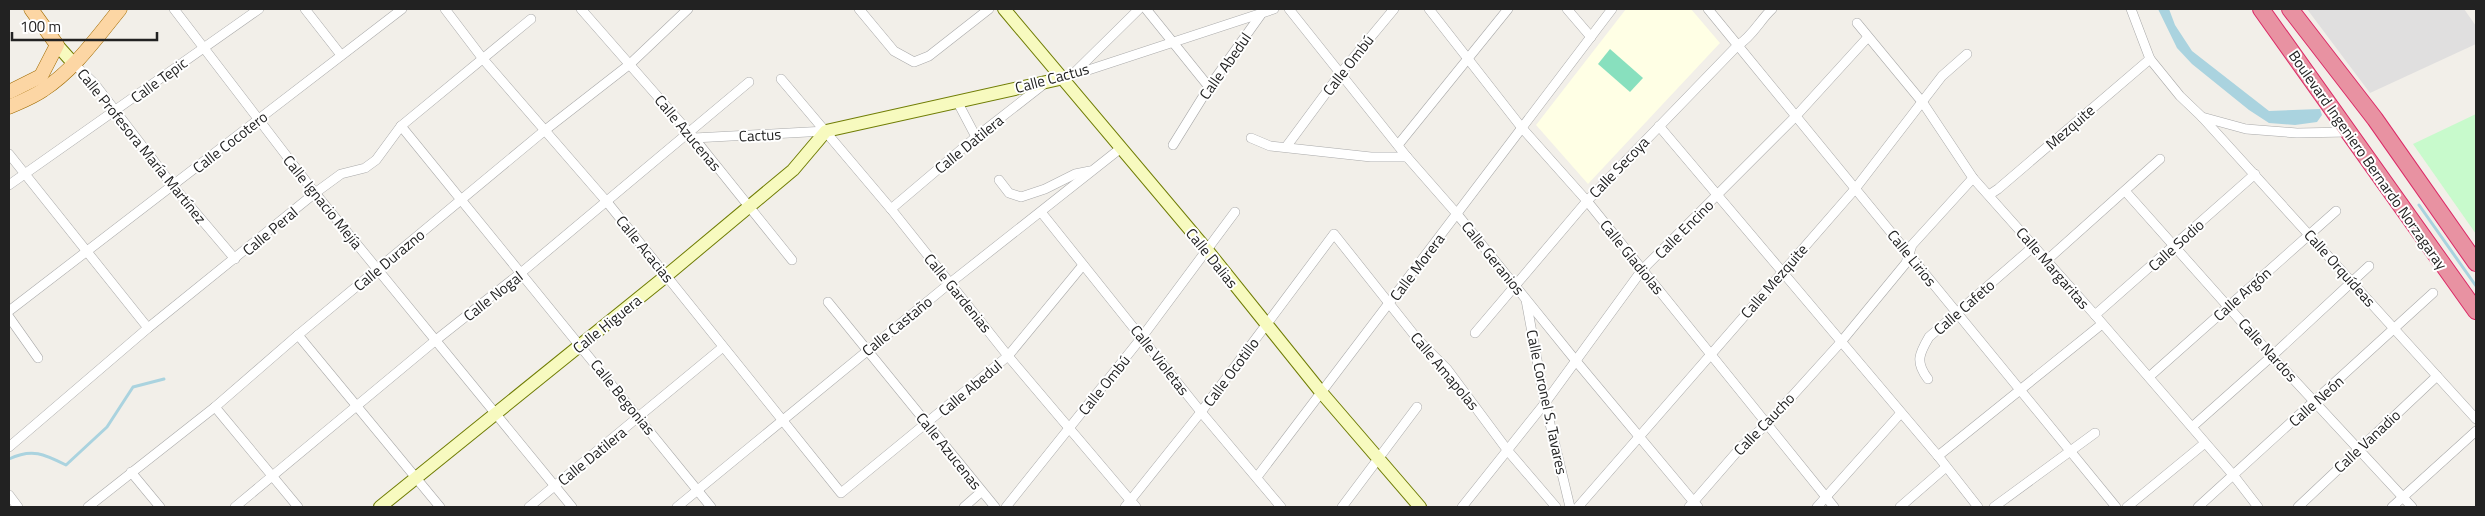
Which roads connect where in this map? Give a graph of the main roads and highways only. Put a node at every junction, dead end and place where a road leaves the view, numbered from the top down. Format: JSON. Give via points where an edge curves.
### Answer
{"nodes":[{"id":1,"x":31,"y":9,"type":"edge"},
{"id":2,"x":120,"y":9,"type":"edge"},
{"id":3,"x":2260,"y":9,"type":"edge"},
{"id":4,"x":2290,"y":9,"type":"edge"},
{"id":5,"x":9,"y":92,"type":"edge"},
{"id":6,"x":9,"y":107,"type":"edge"},
{"id":7,"x":2476,"y":263,"type":"edge"},
{"id":8,"x":2476,"y":310,"type":"edge"}],
"edges":[{"from":1,"to":5,"type":"main road","name":"Calle Profesora María Martínez","via":[[57,45],[41,76]]},
{"from":2,"to":6,"type":"main road","via":[[74,64],[43,90]]},
{"from":3,"to":8,"type":"highway","name":"Boulevard Ingeniero Bernardo Norzagaray"},
{"from":4,"to":7,"type":"highway","name":"Boulevard Ingeniero Bernardo Norzagaray","via":[[2375,119]]}]}
